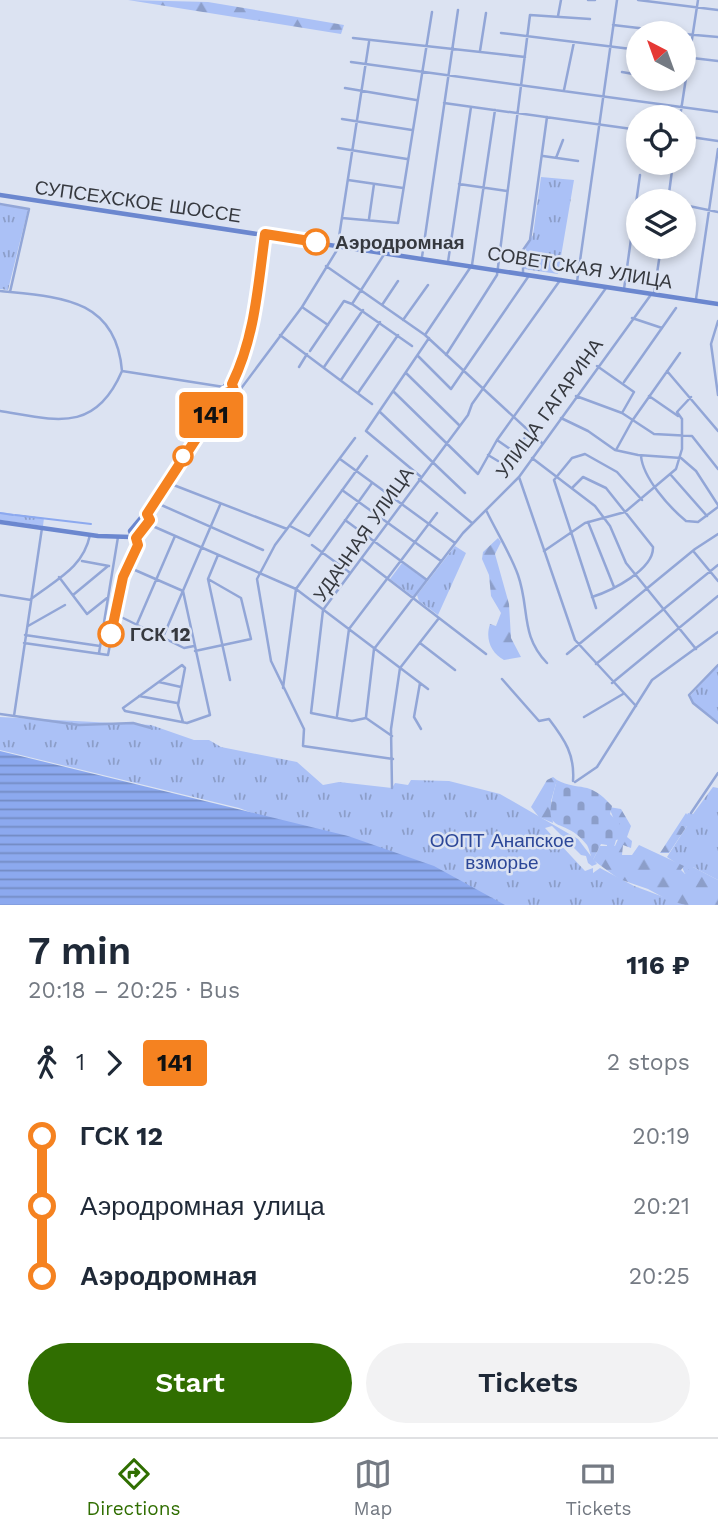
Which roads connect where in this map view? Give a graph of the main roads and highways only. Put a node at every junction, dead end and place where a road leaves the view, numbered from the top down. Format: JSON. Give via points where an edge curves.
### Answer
{"nodes":[{"id":1,"x":0,"y":195,"type":"edge"},
{"id":2,"x":265,"y":234,"type":"junction"},
{"id":3,"x":313,"y":242,"type":"joint"},
{"id":4,"x":718,"y":303,"type":"edge"},
{"id":5,"x":232,"y":384,"type":"junction"},
{"id":6,"x":226,"y":393,"type":"junction"},
{"id":7,"x":149,"y":512,"type":"junction"},
{"id":8,"x":0,"y":522,"type":"edge"},
{"id":9,"x":134,"y":538,"type":"junction"}],
"edges":[{"from":1,"to":2,"type":"main road","name":"СУПСЕХСКОЕ ШОССЕ"},
{"from":2,"to":3,"type":"main road","name":"СУПСЕХСКОЕ ШОССЕ"},
{"from":2,"to":5,"type":"main road","via":[[249,340]]},
{"from":3,"to":4,"type":"main road","name":"СОВЕТСКАЯ УЛИЦА"},
{"from":5,"to":6,"type":"main road","via":[[224,387]]},
{"from":5,"to":6,"type":"main road","via":[[234,390]]},
{"from":6,"to":7,"type":"main road"},
{"from":7,"to":9,"type":"main road","via":[[148,524]]},
{"from":7,"to":9,"type":"main road","via":[[130,530]]},
{"from":8,"to":9,"type":"main road"}]}
